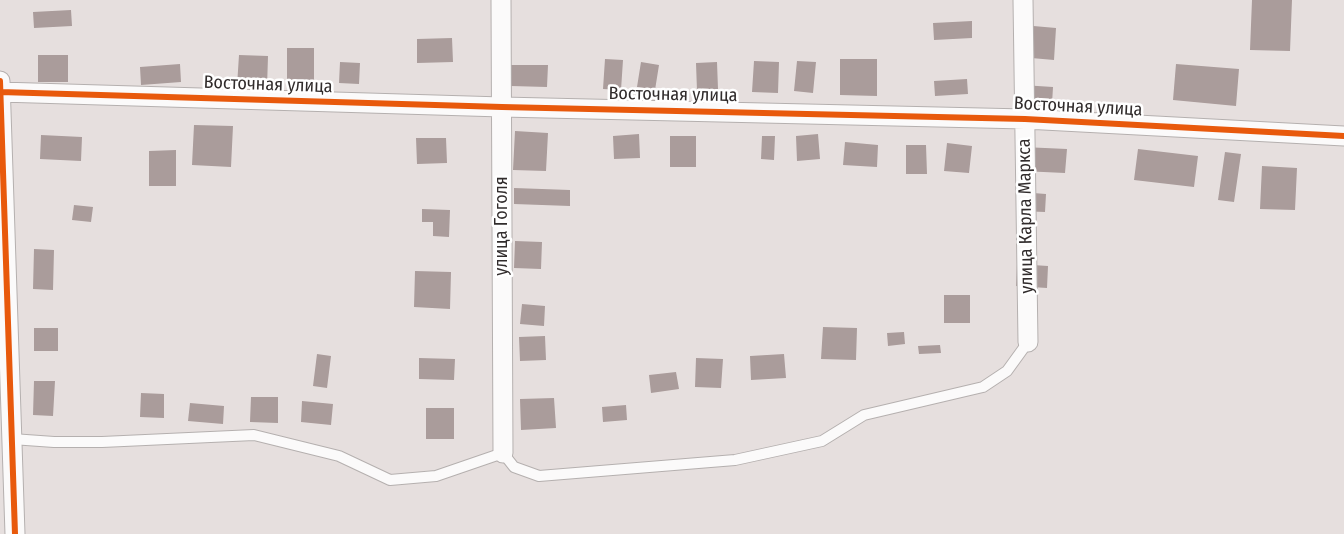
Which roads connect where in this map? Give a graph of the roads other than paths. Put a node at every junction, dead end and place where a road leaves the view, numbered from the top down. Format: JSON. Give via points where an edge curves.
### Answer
{"nodes":[{"id":1,"x":501,"y":0,"type":"edge"},
{"id":2,"x":1023,"y":0,"type":"edge"},
{"id":3,"x":0,"y":81,"type":"edge"},
{"id":4,"x":0,"y":92,"type":"edge"},
{"id":5,"x":502,"y":106,"type":"junction"},
{"id":6,"x":1025,"y":118,"type":"junction"},
{"id":7,"x":1344,"y":136,"type":"edge"},
{"id":8,"x":1028,"y":342,"type":"joint"},
{"id":9,"x":12,"y":439,"type":"junction"},
{"id":10,"x":503,"y":453,"type":"junction"},
{"id":11,"x":15,"y":534,"type":"edge"}],
"edges":[{"from":1,"to":5,"type":"street","name":"улица Гоголя"},
{"from":2,"to":6,"type":"street","name":"улица Карла Маркса"},
{"from":3,"to":4,"type":"street"},
{"from":4,"to":5,"type":"street","name":"Восточная улица"},
{"from":4,"to":9,"type":"street"},
{"from":5,"to":6,"type":"street","name":"Восточная улица"},
{"from":5,"to":10,"type":"street","name":"улица Гоголя"},
{"from":6,"to":7,"type":"street","name":"Восточная улица"},
{"from":6,"to":8,"type":"street","name":"улица Карла Маркса"},
{"from":8,"to":10,"type":"lane","via":[[1007,370],[983,388],[864,415],[822,441],[754,456],[539,476],[514,467]]},
{"from":9,"to":10,"type":"lane","via":[[102,442],[254,435],[339,456],[390,480],[436,476]]},
{"from":9,"to":11,"type":"street"}]}
